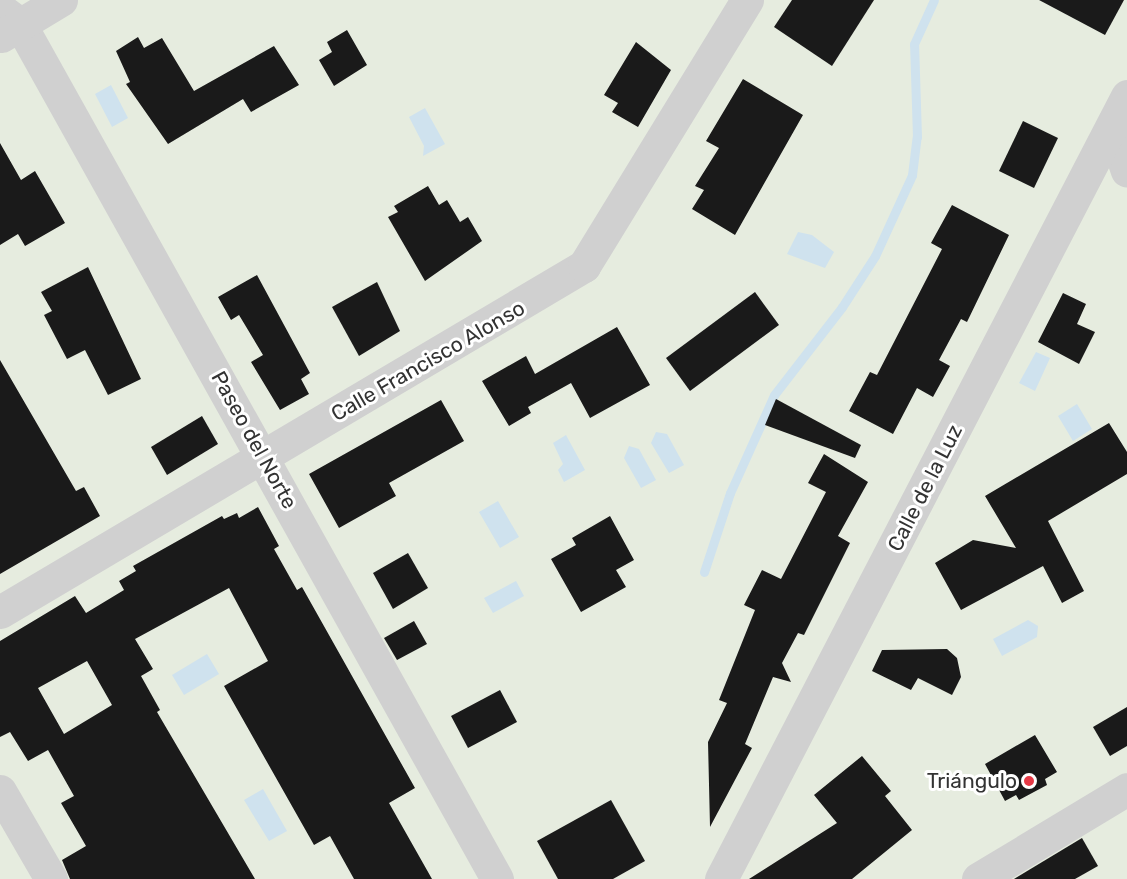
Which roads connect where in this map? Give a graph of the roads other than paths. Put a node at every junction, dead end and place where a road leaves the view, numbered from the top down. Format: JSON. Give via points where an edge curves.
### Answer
{"nodes":[{"id":1,"x":61,"y":0,"type":"edge"},
{"id":2,"x":747,"y":0,"type":"edge"},
{"id":3,"x":7,"y":23,"type":"edge"},
{"id":4,"x":1127,"y":96,"type":"edge"},
{"id":5,"x":1113,"y":127,"type":"junction"},
{"id":6,"x":1127,"y":171,"type":"edge"},
{"id":7,"x":264,"y":457,"type":"junction"},
{"id":8,"x":0,"y":612,"type":"edge"},
{"id":9,"x":1127,"y":789,"type":"edge"},
{"id":10,"x":0,"y":791,"type":"edge"},
{"id":11,"x":51,"y":879,"type":"edge"},
{"id":12,"x":497,"y":879,"type":"edge"},
{"id":13,"x":721,"y":879,"type":"edge"},
{"id":14,"x":978,"y":879,"type":"edge"}],
"edges":[{"from":1,"to":3,"type":"street"},
{"from":2,"to":7,"type":"street","name":"Calle Francisco Alonso","via":[[584,266]]},
{"from":3,"to":7,"type":"street","name":"Paseo del Norte"},
{"from":4,"to":5,"type":"street","name":"Calle de la Luz"},
{"from":5,"to":6,"type":"street"},
{"from":5,"to":13,"type":"street","name":"Calle de la Luz"},
{"from":7,"to":8,"type":"street","name":"Calle Francisco Alonso"},
{"from":7,"to":12,"type":"street","name":"Paseo del Norte"},
{"from":9,"to":14,"type":"street"},
{"from":10,"to":11,"type":"street"}]}
